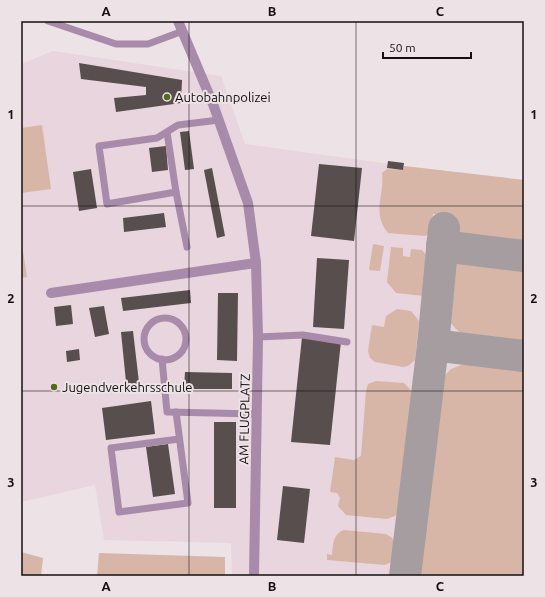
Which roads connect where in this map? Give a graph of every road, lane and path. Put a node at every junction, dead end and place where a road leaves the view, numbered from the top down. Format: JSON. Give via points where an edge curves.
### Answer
{"nodes":[{"id":1,"x":48,"y":21,"type":"edge"},
{"id":2,"x":178,"y":21,"type":"edge"},
{"id":3,"x":183,"y":31,"type":"junction"},
{"id":4,"x":219,"y":120,"type":"junction"},
{"id":5,"x":167,"y":132,"type":"junction"},
{"id":6,"x":176,"y":192,"type":"junction"},
{"id":7,"x":187,"y":247,"type":"dead end"},
{"id":8,"x":256,"y":263,"type":"junction"},
{"id":9,"x":51,"y":293,"type":"dead end"},
{"id":10,"x":258,"y":337,"type":"junction"},
{"id":11,"x":346,"y":342,"type":"dead end"},
{"id":12,"x":162,"y":359,"type":"junction"},
{"id":13,"x":176,"y":412,"type":"junction"},
{"id":14,"x":257,"y":414,"type":"junction"},
{"id":15,"x":179,"y":439,"type":"junction"},
{"id":16,"x":254,"y":576,"type":"edge"}],
"edges":[{"from":1,"to":3,"type":"lane","via":[[116,44],[148,44]]},
{"from":2,"to":3,"type":"street","name":"AM FLUGPLATZ"},
{"from":3,"to":4,"type":"street","name":"AM FLUGPLATZ"},
{"from":4,"to":5,"type":"lane","via":[[178,125]]},
{"from":4,"to":8,"type":"street","name":"AM FLUGPLATZ","via":[[248,203]]},
{"from":5,"to":6,"type":"lane"},
{"from":5,"to":6,"type":"lane","via":[[157,138],[99,146],[107,204]]},
{"from":6,"to":7,"type":"lane"},
{"from":8,"to":9,"type":"street"},
{"from":8,"to":10,"type":"street","name":"AM FLUGPLATZ"},
{"from":10,"to":11,"type":"lane","via":[[303,335]]},
{"from":10,"to":14,"type":"street","name":"AM FLUGPLATZ"},
{"from":12,"to":12,"type":"lane","via":[[180,353],[186,341],[183,328],[173,319],[159,318],[152,322],[144,333],[145,347],[149,353]]},
{"from":12,"to":13,"type":"lane","via":[[167,412]]},
{"from":13,"to":14,"type":"lane"},
{"from":13,"to":15,"type":"lane"},
{"from":14,"to":16,"type":"street","name":"AM FLUGPLATZ"},
{"from":15,"to":15,"type":"lane","via":[[188,503],[119,512],[111,448]]}]}
